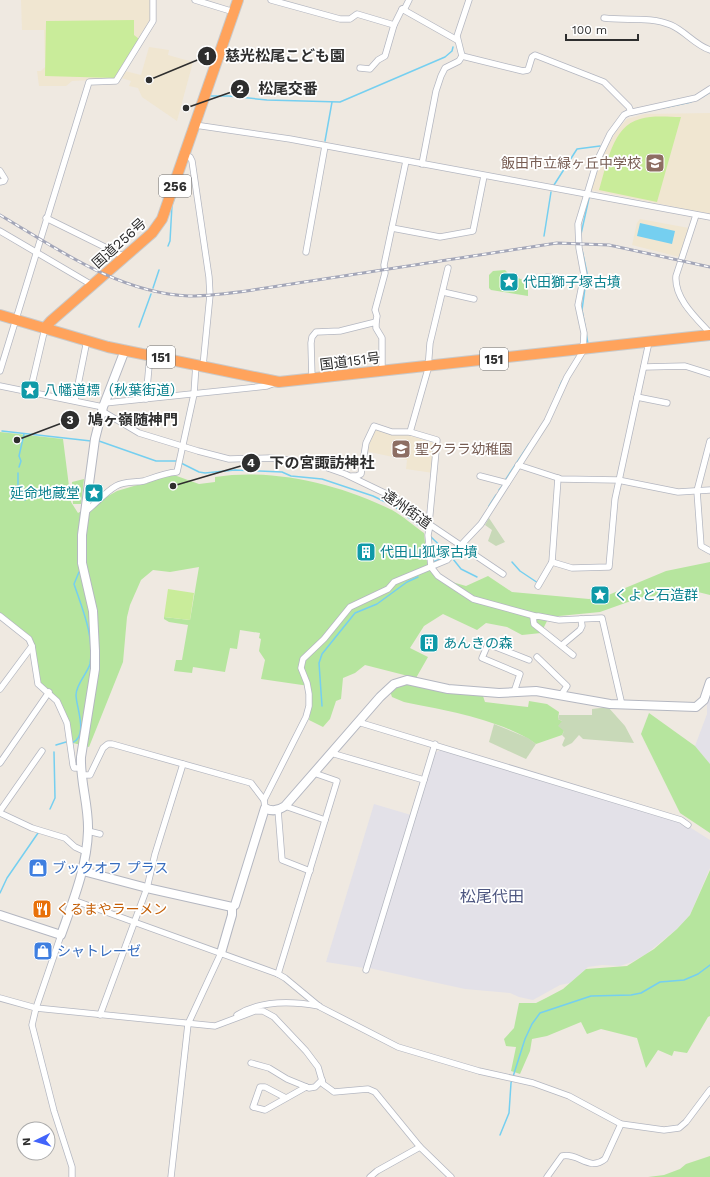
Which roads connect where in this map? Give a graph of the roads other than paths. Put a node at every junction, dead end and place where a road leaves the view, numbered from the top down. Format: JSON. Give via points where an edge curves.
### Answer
{"nodes":[{"id":1,"x":152,"y":0,"type":"edge"},
{"id":2,"x":195,"y":0,"type":"edge"},
{"id":3,"x":238,"y":0,"type":"edge"},
{"id":4,"x":271,"y":0,"type":"edge"},
{"id":5,"x":408,"y":0,"type":"edge"},
{"id":6,"x":469,"y":0,"type":"edge"},
{"id":7,"x":402,"y":9,"type":"junction"},
{"id":8,"x":234,"y":12,"type":"junction"},
{"id":9,"x":604,"y":18,"type":"dead end"},
{"id":10,"x":394,"y":25,"type":"junction"},
{"id":11,"x":457,"y":40,"type":"junction"},
{"id":12,"x":710,"y":50,"type":"edge"},
{"id":13,"x":462,"y":56,"type":"junction"},
{"id":14,"x":360,"y":68,"type":"dead end"},
{"id":15,"x":710,"y":89,"type":"edge"},
{"id":16,"x":631,"y":112,"type":"junction"},
{"id":17,"x":195,"y":126,"type":"junction"},
{"id":18,"x":325,"y":146,"type":"junction"},
{"id":19,"x":185,"y":155,"type":"junction"},
{"id":20,"x":406,"y":162,"type":"junction"},
{"id":21,"x":422,"y":164,"type":"junction"},
{"id":22,"x":0,"y":171,"type":"edge"},
{"id":23,"x":484,"y":176,"type":"junction"},
{"id":24,"x":0,"y":182,"type":"edge"},
{"id":25,"x":587,"y":195,"type":"junction"},
{"id":26,"x":696,"y":215,"type":"junction"},
{"id":27,"x":710,"y":217,"type":"edge"},
{"id":28,"x":46,"y":218,"type":"junction"},
{"id":29,"x":392,"y":228,"type":"junction"},
{"id":30,"x":0,"y":231,"type":"edge"},
{"id":31,"x":36,"y":251,"type":"junction"},
{"id":32,"x":306,"y":252,"type":"dead end"},
{"id":33,"x":125,"y":257,"type":"junction"},
{"id":34,"x":448,"y":268,"type":"dead end"},
{"id":35,"x":547,"y":277,"type":"dead end"},
{"id":36,"x":584,"y":280,"type":"junction"},
{"id":37,"x":92,"y":285,"type":"junction"},
{"id":38,"x":443,"y":292,"type":"junction"},
{"id":39,"x":474,"y":299,"type":"dead end"},
{"id":40,"x":0,"y":315,"type":"edge"},
{"id":41,"x":15,"y":320,"type":"junction"},
{"id":42,"x":376,"y":322,"type":"junction"},
{"id":43,"x":45,"y":328,"type":"junction"},
{"id":44,"x":710,"y":334,"type":"edge"},
{"id":45,"x":87,"y":340,"type":"junction"},
{"id":46,"x":649,"y":342,"type":"junction"},
{"id":47,"x":584,"y":348,"type":"junction"},
{"id":48,"x":125,"y":350,"type":"junction"},
{"id":49,"x":150,"y":355,"type":"junction"},
{"id":50,"x":200,"y":365,"type":"junction"},
{"id":51,"x":429,"y":366,"type":"junction"},
{"id":52,"x":644,"y":367,"type":"junction"},
{"id":53,"x":0,"y":371,"type":"edge"},
{"id":54,"x":382,"y":371,"type":"junction"},
{"id":55,"x":710,"y":374,"type":"edge"},
{"id":56,"x":312,"y":379,"type":"junction"},
{"id":57,"x":279,"y":382,"type":"junction"},
{"id":58,"x":0,"y":386,"type":"edge"},
{"id":59,"x":30,"y":392,"type":"junction"},
{"id":60,"x":194,"y":394,"type":"junction"},
{"id":61,"x":637,"y":397,"type":"junction"},
{"id":62,"x":146,"y":399,"type":"junction"},
{"id":63,"x":75,"y":400,"type":"junction"},
{"id":64,"x":667,"y":403,"type":"dead end"},
{"id":65,"x":103,"y":407,"type":"junction"},
{"id":66,"x":410,"y":432,"type":"junction"},
{"id":67,"x":710,"y":441,"type":"edge"},
{"id":68,"x":182,"y":445,"type":"junction"},
{"id":69,"x":518,"y":465,"type":"junction"},
{"id":70,"x":346,"y":474,"type":"junction"},
{"id":71,"x":361,"y":474,"type":"junction"},
{"id":72,"x":480,"y":476,"type":"dead end"},
{"id":73,"x":558,"y":478,"type":"junction"},
{"id":74,"x":618,"y":480,"type":"junction"},
{"id":75,"x":507,"y":483,"type":"junction"},
{"id":76,"x":374,"y":486,"type":"junction"},
{"id":77,"x":710,"y":490,"type":"edge"},
{"id":78,"x":697,"y":491,"type":"junction"},
{"id":79,"x":85,"y":512,"type":"junction"},
{"id":80,"x":430,"y":524,"type":"junction"},
{"id":81,"x":461,"y":546,"type":"junction"},
{"id":82,"x":710,"y":551,"type":"edge"},
{"id":83,"x":552,"y":562,"type":"junction"},
{"id":84,"x":431,"y":567,"type":"junction"},
{"id":85,"x":503,"y":574,"type":"dead end"},
{"id":86,"x":538,"y":586,"type":"dead end"},
{"id":87,"x":535,"y":616,"type":"junction"},
{"id":88,"x":1,"y":618,"type":"edge"},
{"id":89,"x":581,"y":619,"type":"junction"},
{"id":90,"x":562,"y":645,"type":"junction"},
{"id":91,"x":32,"y":646,"type":"junction"},
{"id":92,"x":572,"y":655,"type":"dead end"},
{"id":93,"x":537,"y":657,"type":"dead end"},
{"id":94,"x":529,"y":660,"type":"dead end"},
{"id":95,"x":710,"y":682,"type":"edge"},
{"id":96,"x":0,"y":689,"type":"edge"},
{"id":97,"x":49,"y":692,"type":"junction"},
{"id":98,"x":514,"y":692,"type":"junction"},
{"id":99,"x":561,"y":695,"type":"junction"},
{"id":100,"x":622,"y":704,"type":"junction"},
{"id":101,"x":358,"y":722,"type":"junction"},
{"id":102,"x":435,"y":744,"type":"junction"},
{"id":103,"x":42,"y":751,"type":"dead end"},
{"id":104,"x":331,"y":753,"type":"junction"},
{"id":105,"x":0,"y":762,"type":"edge"},
{"id":106,"x":182,"y":764,"type":"junction"},
{"id":107,"x":81,"y":771,"type":"junction"},
{"id":108,"x":314,"y":773,"type":"junction"},
{"id":109,"x":424,"y":780,"type":"junction"},
{"id":110,"x":264,"y":804,"type":"junction"},
{"id":111,"x":282,"y":808,"type":"junction"},
{"id":112,"x":0,"y":812,"type":"edge"},
{"id":113,"x":325,"y":820,"type":"junction"},
{"id":114,"x":688,"y":825,"type":"dead end"},
{"id":115,"x":88,"y":831,"type":"junction"},
{"id":116,"x":100,"y":834,"type":"dead end"},
{"id":117,"x":86,"y":852,"type":"junction"},
{"id":118,"x":82,"y":871,"type":"junction"},
{"id":119,"x":310,"y":871,"type":"junction"},
{"id":120,"x":147,"y":888,"type":"junction"},
{"id":121,"x":73,"y":900,"type":"junction"},
{"id":122,"x":232,"y":907,"type":"junction"},
{"id":123,"x":0,"y":915,"type":"edge"},
{"id":124,"x":136,"y":922,"type":"junction"},
{"id":125,"x":60,"y":935,"type":"junction"},
{"id":126,"x":221,"y":953,"type":"junction"},
{"id":127,"x":366,"y":970,"type":"dead end"},
{"id":128,"x":278,"y":974,"type":"junction"},
{"id":129,"x":0,"y":998,"type":"edge"},
{"id":130,"x":320,"y":1006,"type":"junction"},
{"id":131,"x":36,"y":1008,"type":"junction"},
{"id":132,"x":100,"y":1015,"type":"junction"},
{"id":133,"x":228,"y":1021,"type":"junction"},
{"id":134,"x":188,"y":1024,"type":"junction"},
{"id":135,"x":251,"y":1063,"type":"dead end"},
{"id":136,"x":322,"y":1080,"type":"junction"},
{"id":137,"x":306,"y":1087,"type":"junction"},
{"id":138,"x":710,"y":1090,"type":"edge"},
{"id":139,"x":286,"y":1098,"type":"junction"},
{"id":140,"x":621,"y":1124,"type":"junction"},
{"id":141,"x":420,"y":1147,"type":"junction"},
{"id":142,"x":72,"y":1177,"type":"edge"},
{"id":143,"x":171,"y":1177,"type":"edge"},
{"id":144,"x":370,"y":1177,"type":"edge"},
{"id":145,"x":451,"y":1177,"type":"edge"},
{"id":146,"x":547,"y":1177,"type":"edge"}],
"edges":[{"from":1,"to":28,"type":"street","via":[[153,21],[116,81],[89,82]]},
{"from":2,"to":8,"type":"street"},
{"from":3,"to":8,"type":"highway","name":"国道256号","number":"256"},
{"from":4,"to":10,"type":"street","via":[[340,19],[346,20],[357,14]]},
{"from":5,"to":7,"type":"street","via":[[406,8]]},
{"from":6,"to":11,"type":"street"},
{"from":7,"to":10,"type":"street"},
{"from":7,"to":11,"type":"street"},
{"from":8,"to":17,"type":"highway","name":"国道256号","number":"256"},
{"from":9,"to":12,"type":"street","via":[[661,22],[678,29]]},
{"from":10,"to":14,"type":"street","via":[[385,56],[370,69]]},
{"from":11,"to":13,"type":"street"},
{"from":13,"to":16,"type":"street","via":[[523,71],[528,70],[535,55],[604,82]]},
{"from":13,"to":21,"type":"street","via":[[459,62],[445,68],[441,76]]},
{"from":15,"to":16,"type":"street","via":[[696,98]]},
{"from":16,"to":25,"type":"street","via":[[624,115],[610,134],[597,161]]},
{"from":17,"to":18,"type":"street"},
{"from":17,"to":19,"type":"highway","name":"国道256号","number":"256"},
{"from":18,"to":20,"type":"street"},
{"from":18,"to":32,"type":"street"},
{"from":19,"to":33,"type":"highway","name":"国道256号","number":"256","via":[[162,219],[152,233]]},
{"from":19,"to":50,"type":"street","via":[[192,161],[209,277],[210,295]]},
{"from":20,"to":21,"type":"street"},
{"from":20,"to":29,"type":"street"},
{"from":21,"to":23,"type":"street"},
{"from":22,"to":24,"type":"street","via":[[5,179]]},
{"from":23,"to":25,"type":"street"},
{"from":23,"to":29,"type":"street","via":[[474,232],[440,236]]},
{"from":25,"to":26,"type":"street"},
{"from":25,"to":36,"type":"street","via":[[578,224]]},
{"from":26,"to":27,"type":"street"},
{"from":26,"to":44,"type":"street","via":[[675,284],[686,305]]},
{"from":28,"to":31,"type":"street"},
{"from":28,"to":33,"type":"street"},
{"from":29,"to":42,"type":"street","via":[[384,266],[385,273],[375,310]]},
{"from":30,"to":31,"type":"street"},
{"from":31,"to":37,"type":"street"},
{"from":31,"to":41,"type":"street"},
{"from":33,"to":37,"type":"highway","name":"国道256号","number":"256"},
{"from":34,"to":38,"type":"street"},
{"from":35,"to":36,"type":"street"},
{"from":36,"to":47,"type":"street","via":[[578,305],[583,326]]},
{"from":37,"to":43,"type":"highway","name":"国道256号","number":"256"},
{"from":38,"to":39,"type":"street"},
{"from":38,"to":51,"type":"street","via":[[430,343]]},
{"from":40,"to":41,"type":"highway","name":"国道151号","number":"151"},
{"from":41,"to":43,"type":"highway","name":"国道151号","number":"151"},
{"from":41,"to":53,"type":"street"},
{"from":42,"to":54,"type":"street","via":[[376,328],[382,338]]},
{"from":42,"to":56,"type":"street","via":[[340,331],[316,332],[310,343]]},
{"from":43,"to":45,"type":"highway","name":"国道151号","number":"151"},
{"from":43,"to":59,"type":"street"},
{"from":44,"to":46,"type":"highway","name":"国道151号","number":"151"},
{"from":45,"to":48,"type":"highway","name":"国道151号","number":"151"},
{"from":45,"to":63,"type":"street"},
{"from":46,"to":47,"type":"highway","name":"国道151号","number":"151"},
{"from":46,"to":52,"type":"street"},
{"from":47,"to":51,"type":"highway","name":"国道151号","number":"151"},
{"from":47,"to":69,"type":"street","via":[[567,377],[547,421]]},
{"from":48,"to":49,"type":"highway","name":"国道151号","number":"151"},
{"from":48,"to":65,"type":"street"},
{"from":49,"to":50,"type":"highway","name":"国道151号","number":"151"},
{"from":49,"to":62,"type":"street"},
{"from":50,"to":57,"type":"highway","name":"国道151号","number":"151"},
{"from":50,"to":60,"type":"street"},
{"from":51,"to":54,"type":"highway","name":"国道151号","number":"151"},
{"from":51,"to":66,"type":"street"},
{"from":52,"to":55,"type":"street","via":[[685,366]]},
{"from":52,"to":61,"type":"street"},
{"from":54,"to":56,"type":"highway","name":"国道151号","number":"151"},
{"from":56,"to":57,"type":"highway","name":"国道151号","number":"151"},
{"from":57,"to":60,"type":"street","name":"遠州街道","via":[[267,386]]},
{"from":58,"to":59,"type":"street","name":"遠州街道"},
{"from":59,"to":63,"type":"street","name":"遠州街道"},
{"from":60,"to":62,"type":"street","name":"遠州街道"},
{"from":60,"to":68,"type":"street"},
{"from":61,"to":64,"type":"street"},
{"from":61,"to":74,"type":"street"},
{"from":62,"to":65,"type":"street","name":"遠州街道"},
{"from":63,"to":65,"type":"street","name":"遠州街道"},
{"from":65,"to":68,"type":"street","name":"遠州街道","via":[[139,433]]},
{"from":65,"to":79,"type":"street","via":[[92,455]]},
{"from":66,"to":71,"type":"street","via":[[392,432],[374,426],[366,443]]},
{"from":66,"to":80,"type":"street","via":[[437,440]]},
{"from":67,"to":78,"type":"street"},
{"from":68,"to":70,"type":"street","name":"遠州街道","via":[[198,452],[229,459],[287,460],[326,467]]},
{"from":68,"to":79,"type":"street","via":[[177,472],[163,473],[117,486]]},
{"from":69,"to":73,"type":"street"},
{"from":69,"to":75,"type":"street"},
{"from":70,"to":71,"type":"street"},
{"from":70,"to":76,"type":"street","name":"遠州街道"},
{"from":71,"to":76,"type":"street","via":[[364,480]]},
{"from":72,"to":75,"type":"street"},
{"from":73,"to":74,"type":"street"},
{"from":73,"to":83,"type":"street"},
{"from":74,"to":78,"type":"street","via":[[678,492]]},
{"from":74,"to":83,"type":"street","via":[[609,567],[572,568]]},
{"from":75,"to":81,"type":"street","via":[[481,524]]},
{"from":76,"to":80,"type":"street","name":"遠州街道","via":[[398,498]]},
{"from":77,"to":78,"type":"street"},
{"from":78,"to":82,"type":"street","via":[[702,546]]},
{"from":79,"to":107,"type":"street","via":[[82,563],[93,611],[96,651]]},
{"from":80,"to":81,"type":"street","name":"遠州街道"},
{"from":80,"to":84,"type":"street","via":[[428,535]]},
{"from":81,"to":84,"type":"street","via":[[452,557]]},
{"from":81,"to":85,"type":"street","name":"遠州街道"},
{"from":83,"to":86,"type":"street"},
{"from":84,"to":87,"type":"street","via":[[438,576],[473,599]]},
{"from":84,"to":110,"type":"street","via":[[394,582],[388,589],[355,603],[303,659],[301,668],[307,682],[309,706]]},
{"from":87,"to":89,"type":"street","via":[[552,620]]},
{"from":87,"to":90,"type":"street","via":[[532,620],[534,624]]},
{"from":88,"to":91,"type":"street","via":[[29,639]]},
{"from":89,"to":90,"type":"street","via":[[580,630]]},
{"from":89,"to":100,"type":"street","via":[[604,620]]},
{"from":90,"to":92,"type":"street"},
{"from":91,"to":96,"type":"street"},
{"from":91,"to":97,"type":"street","via":[[38,684]]},
{"from":93,"to":99,"type":"street","via":[[567,686]]},
{"from":94,"to":98,"type":"street","via":[[488,644],[482,658],[520,674]]},
{"from":95,"to":100,"type":"street","via":[[704,700],[696,707]]},
{"from":97,"to":105,"type":"street"},
{"from":97,"to":107,"type":"street","via":[[57,701],[67,723],[74,768]]},
{"from":98,"to":99,"type":"street","via":[[536,690]]},
{"from":98,"to":101,"type":"street","via":[[448,689],[412,680],[401,681],[386,690]]},
{"from":99,"to":100,"type":"street","via":[[596,703]]},
{"from":101,"to":102,"type":"street"},
{"from":101,"to":104,"type":"street"},
{"from":102,"to":109,"type":"street"},
{"from":102,"to":114,"type":"street","via":[[681,820]]},
{"from":103,"to":112,"type":"street"},
{"from":104,"to":108,"type":"street"},
{"from":104,"to":109,"type":"street"},
{"from":106,"to":107,"type":"street","via":[[108,744],[103,748],[90,775]]},
{"from":106,"to":110,"type":"street","via":[[251,783]]},
{"from":106,"to":120,"type":"street"},
{"from":107,"to":115,"type":"street","via":[[88,810]]},
{"from":108,"to":111,"type":"street"},
{"from":108,"to":113,"type":"street","via":[[337,781]]},
{"from":109,"to":127,"type":"street"},
{"from":110,"to":111,"type":"street","via":[[272,811]]},
{"from":110,"to":122,"type":"street"},
{"from":111,"to":113,"type":"street"},
{"from":111,"to":119,"type":"street","via":[[282,860]]},
{"from":112,"to":117,"type":"street","via":[[32,828],[65,838]]},
{"from":113,"to":119,"type":"street"},
{"from":115,"to":116,"type":"street"},
{"from":115,"to":117,"type":"street"},
{"from":117,"to":118,"type":"street"},
{"from":118,"to":120,"type":"street"},
{"from":118,"to":121,"type":"street"},
{"from":119,"to":128,"type":"street"},
{"from":120,"to":122,"type":"street"},
{"from":120,"to":124,"type":"street"},
{"from":121,"to":124,"type":"street"},
{"from":121,"to":125,"type":"street"},
{"from":122,"to":126,"type":"street"},
{"from":123,"to":125,"type":"street"},
{"from":124,"to":126,"type":"street"},
{"from":124,"to":132,"type":"street"},
{"from":125,"to":131,"type":"street"},
{"from":126,"to":128,"type":"street"},
{"from":126,"to":134,"type":"street"},
{"from":128,"to":130,"type":"street"},
{"from":129,"to":131,"type":"street"},
{"from":130,"to":133,"type":"street","via":[[268,1004],[248,1008]]},
{"from":130,"to":140,"type":"street","via":[[398,1047],[479,1071],[532,1083],[569,1096]]},
{"from":131,"to":132,"type":"street"},
{"from":131,"to":142,"type":"street","via":[[33,1031],[72,1167]]},
{"from":132,"to":134,"type":"street"},
{"from":133,"to":134,"type":"street","via":[[215,1026]]},
{"from":133,"to":136,"type":"street","via":[[259,1011],[274,1016],[318,1067]]},
{"from":134,"to":143,"type":"street"},
{"from":135,"to":137,"type":"street","via":[[269,1068]]},
{"from":136,"to":137,"type":"street","via":[[315,1087]]},
{"from":136,"to":141,"type":"street","via":[[334,1092],[368,1089],[375,1092]]},
{"from":137,"to":139,"type":"street"},
{"from":138,"to":140,"type":"street","via":[[679,1128],[664,1130]]},
{"from":139,"to":139,"type":"street","via":[[260,1087],[253,1107],[265,1110]]},
{"from":140,"to":146,"type":"street","via":[[600,1163],[593,1164],[567,1155],[562,1156]]},
{"from":141,"to":144,"type":"street","via":[[377,1170]]},
{"from":141,"to":145,"type":"street"}]}
